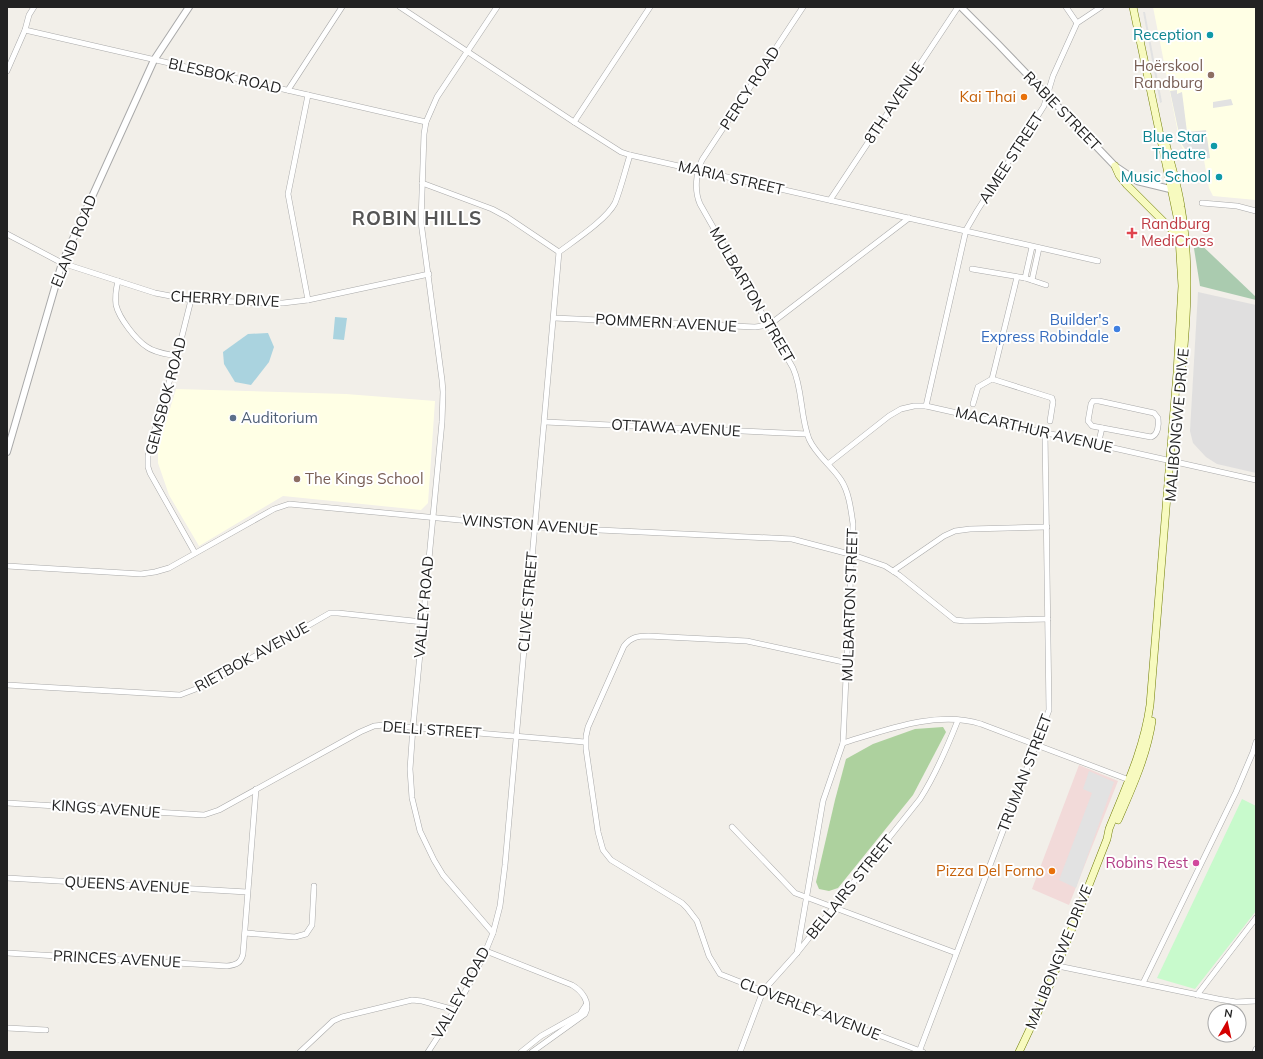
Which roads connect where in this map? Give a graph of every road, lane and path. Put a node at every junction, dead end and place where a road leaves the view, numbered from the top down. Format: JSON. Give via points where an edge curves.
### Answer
{"nodes":[{"id":1,"x":34,"y":7,"type":"edge"},
{"id":2,"x":189,"y":7,"type":"edge"},
{"id":3,"x":342,"y":7,"type":"edge"},
{"id":4,"x":400,"y":7,"type":"edge"},
{"id":5,"x":496,"y":7,"type":"edge"},
{"id":6,"x":650,"y":7,"type":"edge"},
{"id":7,"x":803,"y":7,"type":"edge"},
{"id":8,"x":960,"y":7,"type":"edge"},
{"id":9,"x":1066,"y":7,"type":"edge"},
{"id":10,"x":1101,"y":7,"type":"edge"},
{"id":11,"x":1135,"y":7,"type":"edge"},
{"id":12,"x":1076,"y":23,"type":"junction"},
{"id":13,"x":25,"y":30,"type":"junction"},
{"id":14,"x":467,"y":51,"type":"junction"},
{"id":15,"x":154,"y":60,"type":"junction"},
{"id":16,"x":7,"y":71,"type":"edge"},
{"id":17,"x":288,"y":90,"type":"junction"},
{"id":18,"x":308,"y":95,"type":"junction"},
{"id":19,"x":1048,"y":96,"type":"junction"},
{"id":20,"x":426,"y":122,"type":"junction"},
{"id":21,"x":574,"y":122,"type":"junction"},
{"id":22,"x":630,"y":155,"type":"junction"},
{"id":23,"x":1115,"y":166,"type":"junction"},
{"id":24,"x":698,"y":170,"type":"junction"},
{"id":25,"x":422,"y":183,"type":"junction"},
{"id":26,"x":1175,"y":190,"type":"junction"},
{"id":27,"x":830,"y":200,"type":"junction"},
{"id":28,"x":1202,"y":203,"type":"dead end"},
{"id":29,"x":1256,"y":211,"type":"edge"},
{"id":30,"x":909,"y":218,"type":"junction"},
{"id":31,"x":966,"y":230,"type":"junction"},
{"id":32,"x":7,"y":234,"type":"edge"},
{"id":33,"x":1180,"y":238,"type":"junction"},
{"id":34,"x":1032,"y":247,"type":"junction"},
{"id":35,"x":1039,"y":248,"type":"junction"},
{"id":36,"x":559,"y":252,"type":"junction"},
{"id":37,"x":1098,"y":261,"type":"dead end"},
{"id":38,"x":62,"y":263,"type":"junction"},
{"id":39,"x":972,"y":270,"type":"dead end"},
{"id":40,"x":429,"y":274,"type":"junction"},
{"id":41,"x":1017,"y":277,"type":"junction"},
{"id":42,"x":1025,"y":278,"type":"junction"},
{"id":43,"x":1032,"y":280,"type":"junction"},
{"id":44,"x":118,"y":281,"type":"junction"},
{"id":45,"x":1046,"y":285,"type":"dead end"},
{"id":46,"x":191,"y":300,"type":"junction"},
{"id":47,"x":308,"y":300,"type":"junction"},
{"id":48,"x":554,"y":318,"type":"junction"},
{"id":49,"x":769,"y":325,"type":"junction"},
{"id":50,"x":177,"y":356,"type":"junction"},
{"id":51,"x":992,"y":379,"type":"junction"},
{"id":52,"x":973,"y":404,"type":"dead end"},
{"id":53,"x":926,"y":406,"type":"junction"},
{"id":54,"x":1050,"y":421,"type":"dead end"},
{"id":55,"x":545,"y":422,"type":"junction"},
{"id":56,"x":1102,"y":428,"type":"junction"},
{"id":57,"x":1045,"y":433,"type":"junction"},
{"id":58,"x":807,"y":434,"type":"junction"},
{"id":59,"x":1098,"y":445,"type":"junction"},
{"id":60,"x":7,"y":452,"type":"edge"},
{"id":61,"x":1172,"y":462,"type":"junction"},
{"id":62,"x":828,"y":464,"type":"junction"},
{"id":63,"x":1256,"y":480,"type":"edge"},
{"id":64,"x":432,"y":517,"type":"junction"},
{"id":65,"x":535,"y":527,"type":"junction"},
{"id":66,"x":1047,"y":527,"type":"junction"},
{"id":67,"x":195,"y":553,"type":"junction"},
{"id":68,"x":853,"y":555,"type":"junction"},
{"id":69,"x":7,"y":566,"type":"edge"},
{"id":70,"x":893,"y":571,"type":"junction"},
{"id":71,"x":1048,"y":619,"type":"junction"},
{"id":72,"x":423,"y":622,"type":"junction"},
{"id":73,"x":848,"y":663,"type":"junction"},
{"id":74,"x":7,"y":685,"type":"edge"},
{"id":75,"x":958,"y":720,"type":"junction"},
{"id":76,"x":413,"y":727,"type":"junction"},
{"id":77,"x":516,"y":736,"type":"junction"},
{"id":78,"x":585,"y":742,"type":"junction"},
{"id":79,"x":1256,"y":742,"type":"edge"},
{"id":80,"x":843,"y":743,"type":"junction"},
{"id":81,"x":1036,"y":746,"type":"junction"},
{"id":82,"x":1132,"y":780,"type":"junction"},
{"id":83,"x":256,"y":789,"type":"junction"},
{"id":84,"x":7,"y":803,"type":"edge"},
{"id":85,"x":204,"y":815,"type":"joint"},
{"id":86,"x":732,"y":827,"type":"dead end"},
{"id":87,"x":7,"y":878,"type":"edge"},
{"id":88,"x":314,"y":886,"type":"dead end"},
{"id":89,"x":248,"y":892,"type":"junction"},
{"id":90,"x":806,"y":896,"type":"junction"},
{"id":91,"x":834,"y":907,"type":"junction"},
{"id":92,"x":1256,"y":918,"type":"edge"},
{"id":93,"x":245,"y":933,"type":"junction"},
{"id":94,"x":493,"y":933,"type":"junction"},
{"id":95,"x":486,"y":951,"type":"junction"},
{"id":96,"x":7,"y":953,"type":"edge"},
{"id":97,"x":797,"y":953,"type":"junction"},
{"id":98,"x":956,"y":953,"type":"junction"},
{"id":99,"x":1058,"y":966,"type":"junction"},
{"id":100,"x":1142,"y":983,"type":"junction"},
{"id":101,"x":763,"y":991,"type":"junction"},
{"id":102,"x":1197,"y":994,"type":"junction"},
{"id":103,"x":1256,"y":1001,"type":"edge"},
{"id":104,"x":586,"y":1004,"type":"junction"},
{"id":105,"x":455,"y":1010,"type":"junction"},
{"id":106,"x":7,"y":1028,"type":"edge"},
{"id":107,"x":46,"y":1030,"type":"dead end"},
{"id":108,"x":1028,"y":1034,"type":"junction"},
{"id":109,"x":1256,"y":1049,"type":"edge"},
{"id":110,"x":920,"y":1051,"type":"edge"},
{"id":111,"x":300,"y":1052,"type":"edge"},
{"id":112,"x":428,"y":1052,"type":"edge"},
{"id":113,"x":521,"y":1052,"type":"edge"},
{"id":114,"x":532,"y":1052,"type":"edge"},
{"id":115,"x":740,"y":1052,"type":"edge"},
{"id":116,"x":1019,"y":1052,"type":"edge"},
{"id":117,"x":1024,"y":1052,"type":"edge"},
{"id":118,"x":1255,"y":1052,"type":"edge"}],
"edges":[{"from":1,"to":13,"type":"street"},
{"from":2,"to":15,"type":"street","name":"ELAND ROAD"},
{"from":3,"to":17,"type":"street"},
{"from":4,"to":14,"type":"street","name":"MARIA STREET"},
{"from":5,"to":14,"type":"street","name":"VALLEY ROAD"},
{"from":6,"to":21,"type":"street"},
{"from":7,"to":24,"type":"street","name":"PERCY ROAD"},
{"from":8,"to":19,"type":"street","name":"RABIE STREET"},
{"from":8,"to":27,"type":"street","name":"8TH AVENUE"},
{"from":9,"to":12,"type":"street"},
{"from":10,"to":12,"type":"street"},
{"from":11,"to":26,"type":"main road","name":"MALIBONGWE DRIVE"},
{"from":12,"to":19,"type":"street","name":"AIMEE STREET"},
{"from":13,"to":15,"type":"street","name":"BLESBOK ROAD"},
{"from":13,"to":16,"type":"street"},
{"from":14,"to":20,"type":"street","name":"VALLEY ROAD","via":[[437,97]]},
{"from":14,"to":21,"type":"street","name":"MARIA STREET"},
{"from":15,"to":17,"type":"street","name":"BLESBOK ROAD"},
{"from":15,"to":38,"type":"street","name":"ELAND ROAD"},
{"from":17,"to":18,"type":"street","name":"BLESBOK ROAD"},
{"from":18,"to":20,"type":"street","name":"BLESBOK ROAD"},
{"from":18,"to":47,"type":"street","via":[[288,194]]},
{"from":19,"to":23,"type":"street","name":"RABIE STREET"},
{"from":19,"to":31,"type":"street","name":"AIMEE STREET","via":[[1042,111]]},
{"from":20,"to":25,"type":"street","name":"VALLEY ROAD"},
{"from":21,"to":22,"type":"street","name":"MARIA STREET"},
{"from":22,"to":24,"type":"street","name":"MARIA STREET"},
{"from":22,"to":36,"type":"street","via":[[611,209]]},
{"from":23,"to":26,"type":"street","name":"RABIE STREET","via":[[1137,181]]},
{"from":23,"to":33,"type":"main road","via":[[1127,185]]},
{"from":24,"to":27,"type":"street","name":"MARIA STREET"},
{"from":24,"to":49,"type":"street","name":"MULBARTON STREET","via":[[697,192],[700,204]]},
{"from":25,"to":36,"type":"street","via":[[492,208]]},
{"from":25,"to":40,"type":"street","name":"VALLEY ROAD","via":[[421,222]]},
{"from":26,"to":33,"type":"main road","name":"MALIBONGWE DRIVE"},
{"from":26,"to":61,"type":"main road","name":"MALIBONGWE DRIVE","via":[[1184,229],[1187,299]]},
{"from":27,"to":30,"type":"street","name":"MARIA STREET"},
{"from":28,"to":29,"type":"street","via":[[1238,206]]},
{"from":30,"to":31,"type":"street","name":"MARIA STREET"},
{"from":30,"to":49,"type":"street"},
{"from":31,"to":34,"type":"street","name":"MARIA STREET"},
{"from":31,"to":53,"type":"street","name":"AIMEE STREET"},
{"from":32,"to":38,"type":"street","name":"CHERRY DRIVE"},
{"from":33,"to":61,"type":"main road","name":"MALIBONGWE DRIVE","via":[[1181,300]]},
{"from":34,"to":35,"type":"street","name":"MARIA STREET"},
{"from":34,"to":42,"type":"street"},
{"from":35,"to":37,"type":"street","name":"MARIA STREET"},
{"from":35,"to":43,"type":"street"},
{"from":36,"to":48,"type":"street","name":"CLIVE STREET"},
{"from":38,"to":44,"type":"street","name":"CHERRY DRIVE"},
{"from":38,"to":60,"type":"street","name":"ELAND ROAD"},
{"from":39,"to":41,"type":"street"},
{"from":40,"to":47,"type":"street","name":"CHERRY DRIVE"},
{"from":40,"to":64,"type":"street","name":"VALLEY ROAD","via":[[443,392]]},
{"from":41,"to":42,"type":"street"},
{"from":41,"to":51,"type":"street"},
{"from":42,"to":43,"type":"street"},
{"from":43,"to":45,"type":"street"},
{"from":44,"to":46,"type":"street","name":"CHERRY DRIVE","via":[[166,296]]},
{"from":44,"to":50,"type":"street","via":[[116,304],[127,325],[148,348]]},
{"from":46,"to":47,"type":"street","name":"CHERRY DRIVE","via":[[276,304]]},
{"from":46,"to":50,"type":"street","name":"GEMSBOK ROAD"},
{"from":48,"to":49,"type":"street","name":"POMMERN AVENUE","via":[[755,327]]},
{"from":48,"to":55,"type":"street","name":"CLIVE STREET"},
{"from":49,"to":58,"type":"street","name":"MULBARTON STREET","via":[[799,384]]},
{"from":50,"to":67,"type":"street","name":"GEMSBOK ROAD","via":[[151,442],[148,463],[150,473]]},
{"from":51,"to":52,"type":"street","via":[[978,387]]},
{"from":51,"to":54,"type":"street","via":[[1052,398]]},
{"from":53,"to":57,"type":"street","name":"MACARTHUR AVENUE"},
{"from":53,"to":62,"type":"street","name":"MACARTHUR AVENUE","via":[[914,406],[889,416]]},
{"from":55,"to":58,"type":"street","name":"OTTAWA AVENUE"},
{"from":55,"to":65,"type":"street","name":"CLIVE STREET"},
{"from":56,"to":56,"type":"street","via":[[1092,426],[1089,422],[1093,401],[1154,413],[1158,418],[1157,433],[1153,437]]},
{"from":56,"to":59,"type":"street"},
{"from":57,"to":59,"type":"street","name":"MACARTHUR AVENUE"},
{"from":57,"to":66,"type":"street","name":"TRUMAN STREET"},
{"from":58,"to":62,"type":"street","name":"MULBARTON STREET"},
{"from":59,"to":61,"type":"street","name":"MACARTHUR AVENUE"},
{"from":61,"to":63,"type":"street","name":"MACARTHUR AVENUE"},
{"from":61,"to":82,"type":"main road","name":"MALIBONGWE DRIVE","via":[[1149,713]]},
{"from":62,"to":68,"type":"street","name":"MULBARTON STREET","via":[[841,480],[847,493],[853,524]]},
{"from":64,"to":65,"type":"street","name":"WINSTON AVENUE"},
{"from":64,"to":67,"type":"street","name":"WINSTON AVENUE","via":[[284,504]]},
{"from":64,"to":72,"type":"street","name":"VALLEY ROAD"},
{"from":65,"to":68,"type":"street","name":"WINSTON AVENUE","via":[[782,538],[800,540]]},
{"from":65,"to":77,"type":"street","name":"CLIVE STREET"},
{"from":66,"to":70,"type":"street","via":[[955,531]]},
{"from":66,"to":71,"type":"street","name":"TRUMAN STREET"},
{"from":67,"to":69,"type":"street","name":"WINSTON AVENUE","via":[[170,568],[141,574]]},
{"from":68,"to":70,"type":"street","name":"WINSTON AVENUE"},
{"from":68,"to":73,"type":"street","name":"MULBARTON STREET"},
{"from":70,"to":71,"type":"street","name":"WINSTON AVENUE","via":[[955,620]]},
{"from":71,"to":81,"type":"street","name":"TRUMAN STREET","via":[[1049,710]]},
{"from":72,"to":74,"type":"street","name":"RIETBOK AVENUE","via":[[330,613],[201,687],[180,694]]},
{"from":72,"to":76,"type":"street","name":"VALLEY ROAD"},
{"from":73,"to":78,"type":"street","via":[[747,641],[634,637],[624,646],[593,715]]},
{"from":73,"to":80,"type":"street","name":"MULBARTON STREET"},
{"from":75,"to":80,"type":"street","via":[[915,722]]},
{"from":75,"to":81,"type":"street","via":[[974,722]]},
{"from":75,"to":91,"type":"street","name":"BELLAIRS STREET","via":[[945,753],[920,799]]},
{"from":76,"to":77,"type":"street","name":"DELLI STREET"},
{"from":76,"to":83,"type":"street","name":"DELLI STREET","via":[[384,725],[369,728]]},
{"from":76,"to":94,"type":"street","name":"VALLEY ROAD","via":[[410,781],[420,831],[443,875]]},
{"from":77,"to":78,"type":"street","name":"DELLI STREET"},
{"from":77,"to":94,"type":"street","name":"CLIVE STREET","via":[[501,898]]},
{"from":78,"to":101,"type":"street","name":"CLOVERLEY AVENUE","via":[[603,850],[617,864],[688,908],[697,921],[709,956],[720,974]]},
{"from":79,"to":100,"type":"street","via":[[1236,792]]},
{"from":80,"to":90,"type":"street","name":"MULBARTON STREET","via":[[823,801]]},
{"from":81,"to":82,"type":"street"},
{"from":81,"to":98,"type":"street","name":"TRUMAN STREET"},
{"from":82,"to":99,"type":"main road","name":"MALIBONGWE DRIVE","via":[[1109,829]]},
{"from":83,"to":85,"type":"street","name":"DELLI STREET","via":[[219,810]]},
{"from":83,"to":89,"type":"street"},
{"from":84,"to":85,"type":"street","name":"KINGS AVENUE"},
{"from":86,"to":90,"type":"street","via":[[793,891]]},
{"from":87,"to":89,"type":"street","name":"QUEENS AVENUE"},
{"from":88,"to":93,"type":"street","via":[[312,924],[306,934],[295,937]]},
{"from":89,"to":93,"type":"street"},
{"from":90,"to":91,"type":"street"},
{"from":90,"to":97,"type":"street","name":"MULBARTON STREET"},
{"from":91,"to":97,"type":"street","name":"BELLAIRS STREET"},
{"from":91,"to":98,"type":"street"},
{"from":92,"to":102,"type":"street"},
{"from":93,"to":96,"type":"street","name":"PRINCES AVENUE","via":[[241,960],[237,964],[227,966]]},
{"from":94,"to":95,"type":"street","name":"VALLEY ROAD"},
{"from":95,"to":104,"type":"street","via":[[572,984],[585,997]]},
{"from":95,"to":105,"type":"street","name":"VALLEY ROAD"},
{"from":97,"to":101,"type":"street","name":"BELLAIRS STREET"},
{"from":98,"to":110,"type":"street","name":"TRUMAN STREET"},
{"from":99,"to":100,"type":"street"},
{"from":99,"to":108,"type":"main road","name":"MALIBONGWE DRIVE"},
{"from":100,"to":102,"type":"street"},
{"from":101,"to":110,"type":"street","name":"CLOVERLEY AVENUE"},
{"from":101,"to":115,"type":"street","name":"BELLAIRS STREET"},
{"from":102,"to":103,"type":"street","via":[[1236,1002]]},
{"from":104,"to":113,"type":"street","via":[[580,1014],[541,1036]]},
{"from":104,"to":114,"type":"street","via":[[587,1009],[582,1017]]},
{"from":105,"to":111,"type":"street","via":[[412,1000],[342,1017],[333,1021]]},
{"from":105,"to":112,"type":"street","name":"VALLEY ROAD"},
{"from":106,"to":107,"type":"street"},
{"from":108,"to":116,"type":"main road","name":"MALIBONGWE DRIVE"},
{"from":108,"to":117,"type":"main road"},
{"from":109,"to":118,"type":"street"}]}
